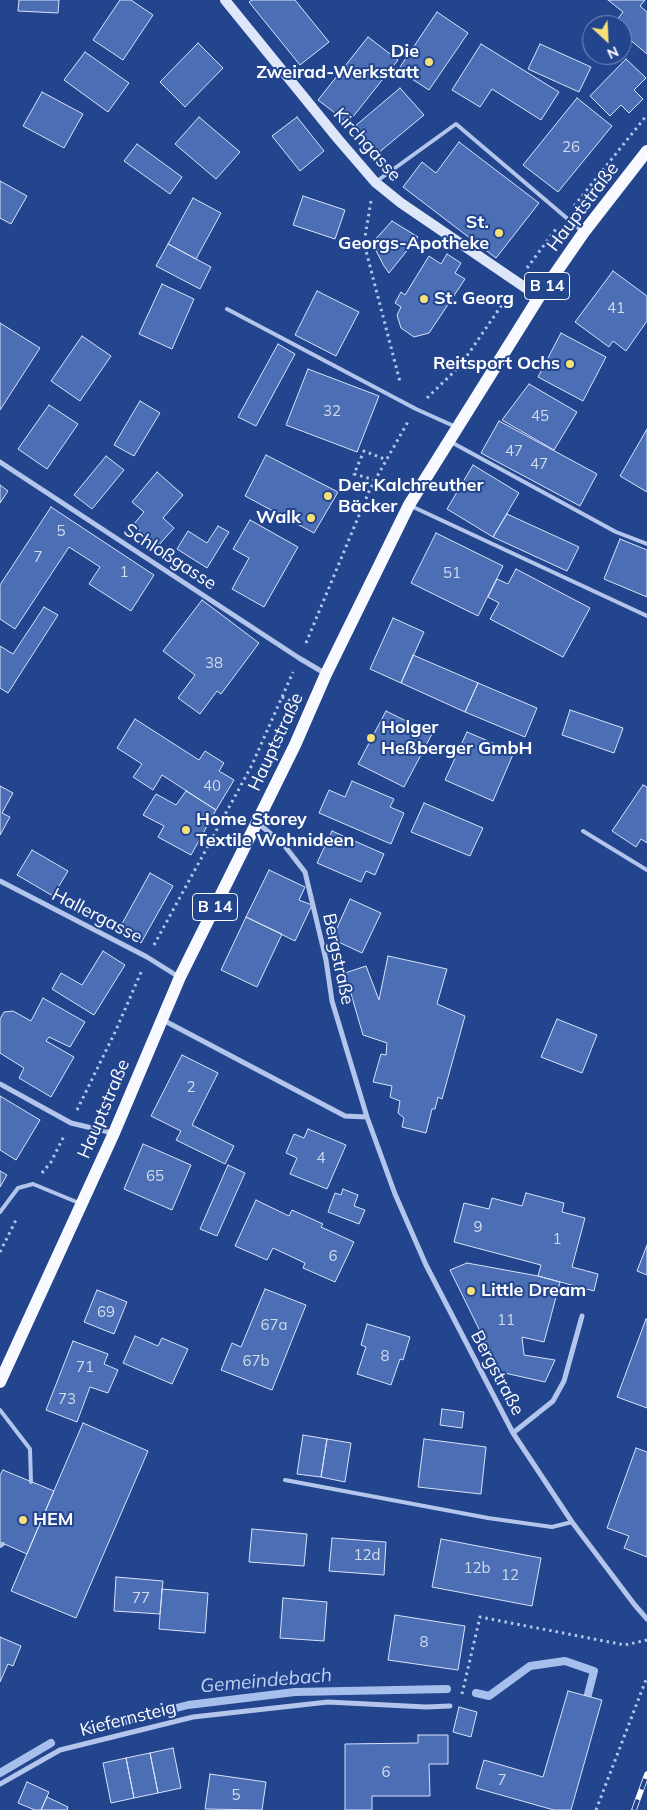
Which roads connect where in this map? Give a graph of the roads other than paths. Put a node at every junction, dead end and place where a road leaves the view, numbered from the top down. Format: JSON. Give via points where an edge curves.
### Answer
{"nodes":[{"id":1,"x":225,"y":0,"type":"edge"},
{"id":2,"x":647,"y":152,"type":"edge"},
{"id":3,"x":375,"y":182,"type":"junction"},
{"id":4,"x":584,"y":232,"type":"junction"},
{"id":5,"x":539,"y":297,"type":"junction"},
{"id":6,"x":227,"y":309,"type":"dead end"},
{"id":7,"x":457,"y":428,"type":"junction"},
{"id":8,"x":449,"y":441,"type":"junction"},
{"id":9,"x":0,"y":462,"type":"edge"},
{"id":10,"x":410,"y":505,"type":"junction"},
{"id":11,"x":647,"y":544,"type":"edge"},
{"id":12,"x":647,"y":616,"type":"edge"},
{"id":13,"x":326,"y":674,"type":"junction"},
{"id":14,"x":257,"y":822,"type":"junction"},
{"id":15,"x":583,"y":831,"type":"dead end"},
{"id":16,"x":647,"y":870,"type":"edge"},
{"id":17,"x":0,"y":881,"type":"edge"},
{"id":18,"x":180,"y":977,"type":"junction"},
{"id":19,"x":162,"y":1019,"type":"junction"},
{"id":20,"x":0,"y":1084,"type":"edge"},
{"id":21,"x":366,"y":1116,"type":"junction"},
{"id":22,"x":114,"y":1133,"type":"junction"},
{"id":23,"x":81,"y":1204,"type":"junction"},
{"id":24,"x":0,"y":1212,"type":"edge"},
{"id":25,"x":582,"y":1316,"type":"dead end"},
{"id":26,"x":0,"y":1382,"type":"edge"},
{"id":27,"x":0,"y":1410,"type":"edge"},
{"id":28,"x":513,"y":1433,"type":"junction"},
{"id":29,"x":285,"y":1480,"type":"dead end"},
{"id":30,"x":31,"y":1482,"type":"dead end"},
{"id":31,"x":572,"y":1522,"type":"junction"},
{"id":32,"x":647,"y":1619,"type":"edge"},
{"id":33,"x":450,"y":1706,"type":"road end"},
{"id":34,"x":0,"y":1784,"type":"edge"}],
"edges":[{"from":1,"to":3,"type":"main road","name":"Kirchgasse"},
{"from":2,"to":4,"type":"main road","name":"Hauptstraße","number":"B 14"},
{"from":3,"to":4,"type":"lane","via":[[456,124]]},
{"from":3,"to":5,"type":"main road","name":"Kirchgasse"},
{"from":4,"to":5,"type":"main road","name":"Hauptstraße","number":"B 14"},
{"from":5,"to":7,"type":"main road","name":"Hauptstraße","number":"B 14"},
{"from":6,"to":7,"type":"lane"},
{"from":7,"to":8,"type":"main road","name":"Hauptstraße","number":"B 14"},
{"from":8,"to":10,"type":"main road","name":"Hauptstraße","number":"B 14"},
{"from":8,"to":11,"type":"lane","via":[[616,532]]},
{"from":9,"to":13,"type":"street","name":"Schloßgasse"},
{"from":10,"to":12,"type":"lane"},
{"from":10,"to":13,"type":"main road","name":"Hauptstraße","number":"B 14"},
{"from":13,"to":14,"type":"main road","name":"Hauptstraße","number":"B 14"},
{"from":14,"to":18,"type":"main road","name":"Hauptstraße","number":"B 14"},
{"from":14,"to":21,"type":"street","name":"Bergstraße","via":[[284,845],[305,872],[326,960],[332,1001]]},
{"from":15,"to":16,"type":"lane"},
{"from":17,"to":18,"type":"street","name":"Hallergasse"},
{"from":18,"to":19,"type":"main road","name":"Hauptstraße","number":"B 14"},
{"from":19,"to":21,"type":"street","via":[[344,1116]]},
{"from":19,"to":22,"type":"main road","name":"Hauptstraße","number":"B 14"},
{"from":20,"to":22,"type":"street","via":[[71,1123]]},
{"from":21,"to":28,"type":"street","name":"Bergstraße","via":[[426,1265]]},
{"from":22,"to":23,"type":"main road","name":"Hauptstraße","number":"B 14"},
{"from":23,"to":24,"type":"lane","via":[[33,1184],[18,1188]]},
{"from":23,"to":26,"type":"main road","name":"Hauptstraße","number":"B 14"},
{"from":25,"to":28,"type":"street","via":[[564,1381],[553,1401]]},
{"from":27,"to":30,"type":"lane","via":[[30,1449]]},
{"from":28,"to":31,"type":"street","name":"Bergstraße"},
{"from":29,"to":31,"type":"lane","via":[[488,1518],[552,1527]]},
{"from":31,"to":32,"type":"street","name":"Bergstraße"},
{"from":33,"to":34,"type":"street","name":"Kiefernsteig","via":[[328,1702],[194,1717],[60,1750]]}]}
